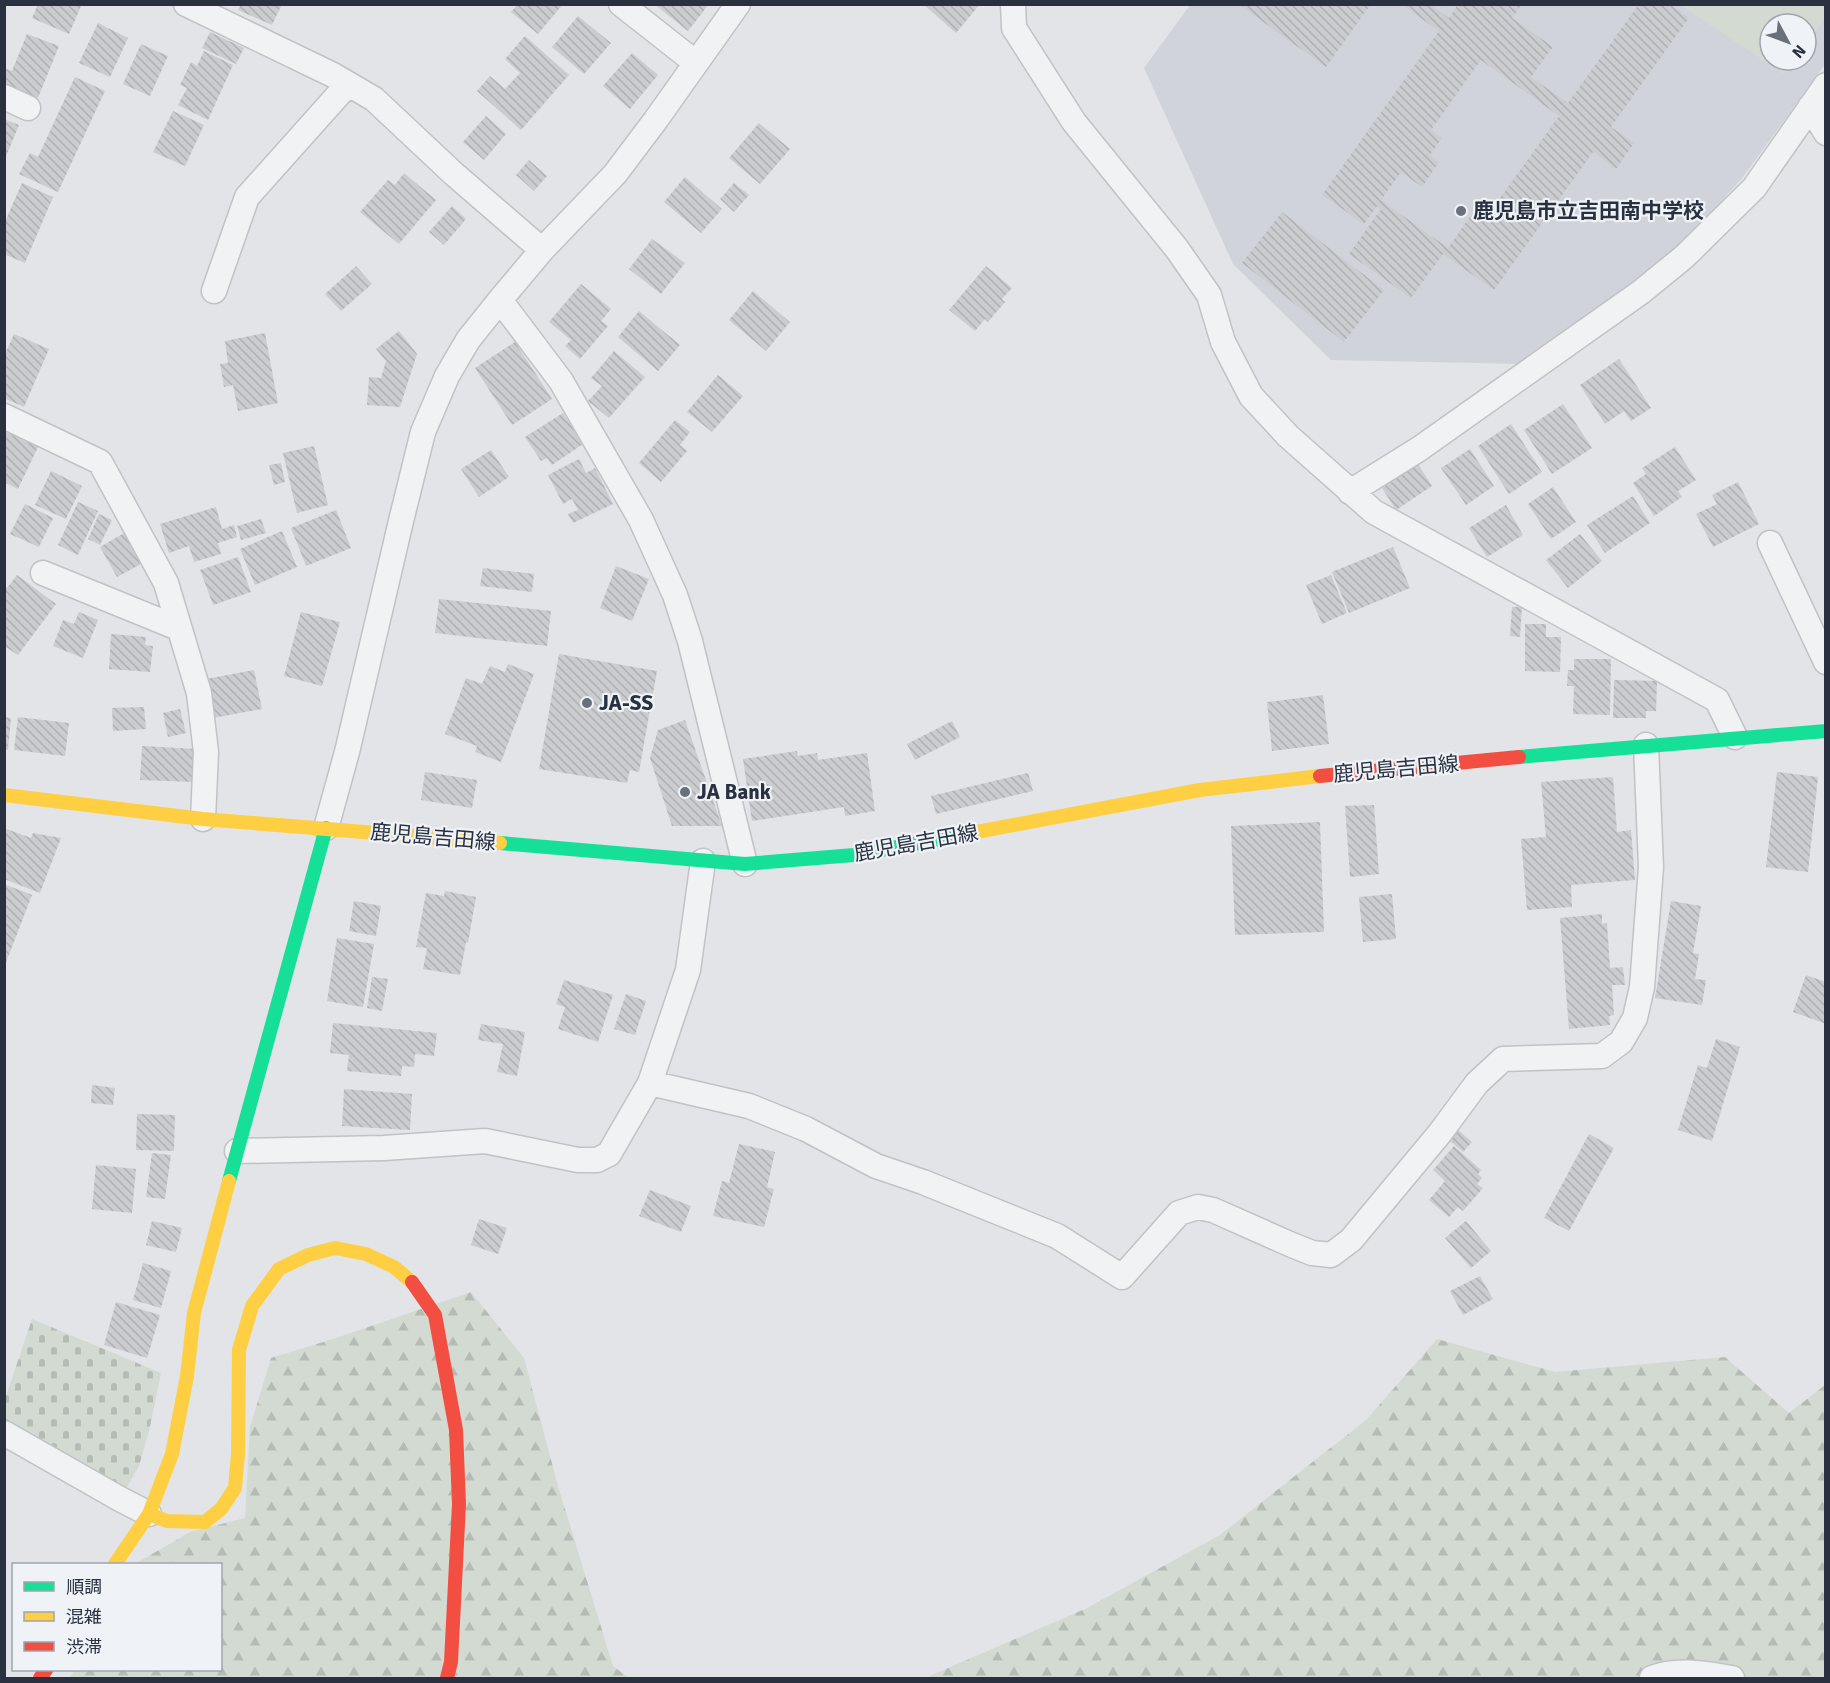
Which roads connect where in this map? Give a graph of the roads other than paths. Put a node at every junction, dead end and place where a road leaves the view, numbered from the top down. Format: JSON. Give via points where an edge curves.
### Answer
{"nodes":[{"id":1,"x":186,"y":4,"type":"edge"},
{"id":2,"x":621,"y":4,"type":"edge"},
{"id":3,"x":738,"y":4,"type":"edge"},
{"id":4,"x":1013,"y":4,"type":"edge"},
{"id":5,"x":696,"y":63,"type":"junction"},
{"id":6,"x":348,"y":84,"type":"junction"},
{"id":7,"x":1826,"y":85,"type":"edge"},
{"id":8,"x":4,"y":97,"type":"edge"},
{"id":9,"x":1810,"y":107,"type":"junction"},
{"id":10,"x":28,"y":108,"type":"dead end"},
{"id":11,"x":1826,"y":133,"type":"edge"},
{"id":12,"x":542,"y":250,"type":"junction"},
{"id":13,"x":214,"y":291,"type":"dead end"},
{"id":14,"x":500,"y":300,"type":"junction"},
{"id":15,"x":4,"y":416,"type":"edge"},
{"id":16,"x":1350,"y":492,"type":"junction"},
{"id":17,"x":1770,"y":543,"type":"dead end"},
{"id":18,"x":43,"y":573,"type":"dead end"},
{"id":19,"x":178,"y":628,"type":"junction"},
{"id":20,"x":1826,"y":662,"type":"edge"},
{"id":21,"x":1826,"y":731,"type":"edge"},
{"id":22,"x":1735,"y":737,"type":"junction"},
{"id":23,"x":1646,"y":745,"type":"junction"},
{"id":24,"x":4,"y":795,"type":"edge"},
{"id":25,"x":203,"y":819,"type":"junction"},
{"id":26,"x":326,"y":828,"type":"junction"},
{"id":27,"x":703,"y":861,"type":"junction"},
{"id":28,"x":746,"y":864,"type":"junction"},
{"id":29,"x":650,"y":1083,"type":"junction"},
{"id":30,"x":237,"y":1151,"type":"junction"},
{"id":31,"x":4,"y":1433,"type":"edge"},
{"id":32,"x":149,"y":1514,"type":"junction"},
{"id":33,"x":116,"y":1563,"type":"edge"},
{"id":34,"x":447,"y":1678,"type":"edge"},
{"id":35,"x":1652,"y":1678,"type":"edge"},
{"id":36,"x":1732,"y":1678,"type":"edge"}],
"edges":[{"from":1,"to":6,"type":"street"},
{"from":2,"to":5,"type":"street"},
{"from":3,"to":5,"type":"street"},
{"from":4,"to":16,"type":"street","via":[[1014,28],[1074,122],[1177,249],[1209,295],[1222,342],[1251,396]]},
{"from":5,"to":12,"type":"street","via":[[615,174]]},
{"from":6,"to":12,"type":"street","via":[[374,99]]},
{"from":6,"to":13,"type":"street","via":[[247,197]]},
{"from":7,"to":9,"type":"street"},
{"from":8,"to":10,"type":"street"},
{"from":9,"to":11,"type":"street"},
{"from":9,"to":16,"type":"street","via":[[1754,188],[1684,257],[1419,450]]},
{"from":12,"to":14,"type":"street"},
{"from":14,"to":26,"type":"street","via":[[468,340],[447,376],[423,432]]},
{"from":14,"to":28,"type":"street","via":[[561,381],[641,520],[675,595]]},
{"from":15,"to":19,"type":"street","via":[[100,462],[166,584]]},
{"from":16,"to":22,"type":"street","via":[[1374,512],[1717,700]]},
{"from":17,"to":20,"type":"street"},
{"from":18,"to":19,"type":"street"},
{"from":19,"to":25,"type":"street","via":[[199,693],[206,752]]},
{"from":21,"to":22,"type":"main road","name":"鹿児島吉田線"},
{"from":22,"to":23,"type":"main road","name":"鹿児島吉田線"},
{"from":23,"to":28,"type":"main road","name":"鹿児島吉田線","via":[[1200,790],[854,855]]},
{"from":23,"to":29,"type":"street","via":[[1651,867],[1642,987],[1635,1018],[1621,1042],[1602,1056],[1503,1059],[1478,1083],[1351,1240],[1330,1255],[1312,1253],[1198,1207],[1179,1213],[1122,1277],[1057,1236],[876,1166],[806,1129],[749,1106]]},
{"from":24,"to":25,"type":"main road","name":"鹿児島吉田線"},
{"from":25,"to":26,"type":"main road","name":"鹿児島吉田線"},
{"from":26,"to":27,"type":"main road","name":"鹿児島吉田線"},
{"from":26,"to":30,"type":"main road"},
{"from":27,"to":28,"type":"main road","name":"鹿児島吉田線"},
{"from":27,"to":29,"type":"street","via":[[688,970]]},
{"from":29,"to":30,"type":"street","via":[[609,1154],[597,1160],[578,1160],[485,1141]]},
{"from":30,"to":32,"type":"main road","via":[[194,1313],[172,1454]]},
{"from":31,"to":32,"type":"street"},
{"from":32,"to":33,"type":"main road"},
{"from":32,"to":34,"type":"main road","via":[[167,1521],[205,1522],[221,1509],[234,1488],[239,1350],[252,1306],[279,1269],[335,1248],[366,1254],[394,1267],[414,1283],[435,1315],[456,1430],[459,1504]]},
{"from":35,"to":36,"type":"street","via":[[1696,1673]]}]}
